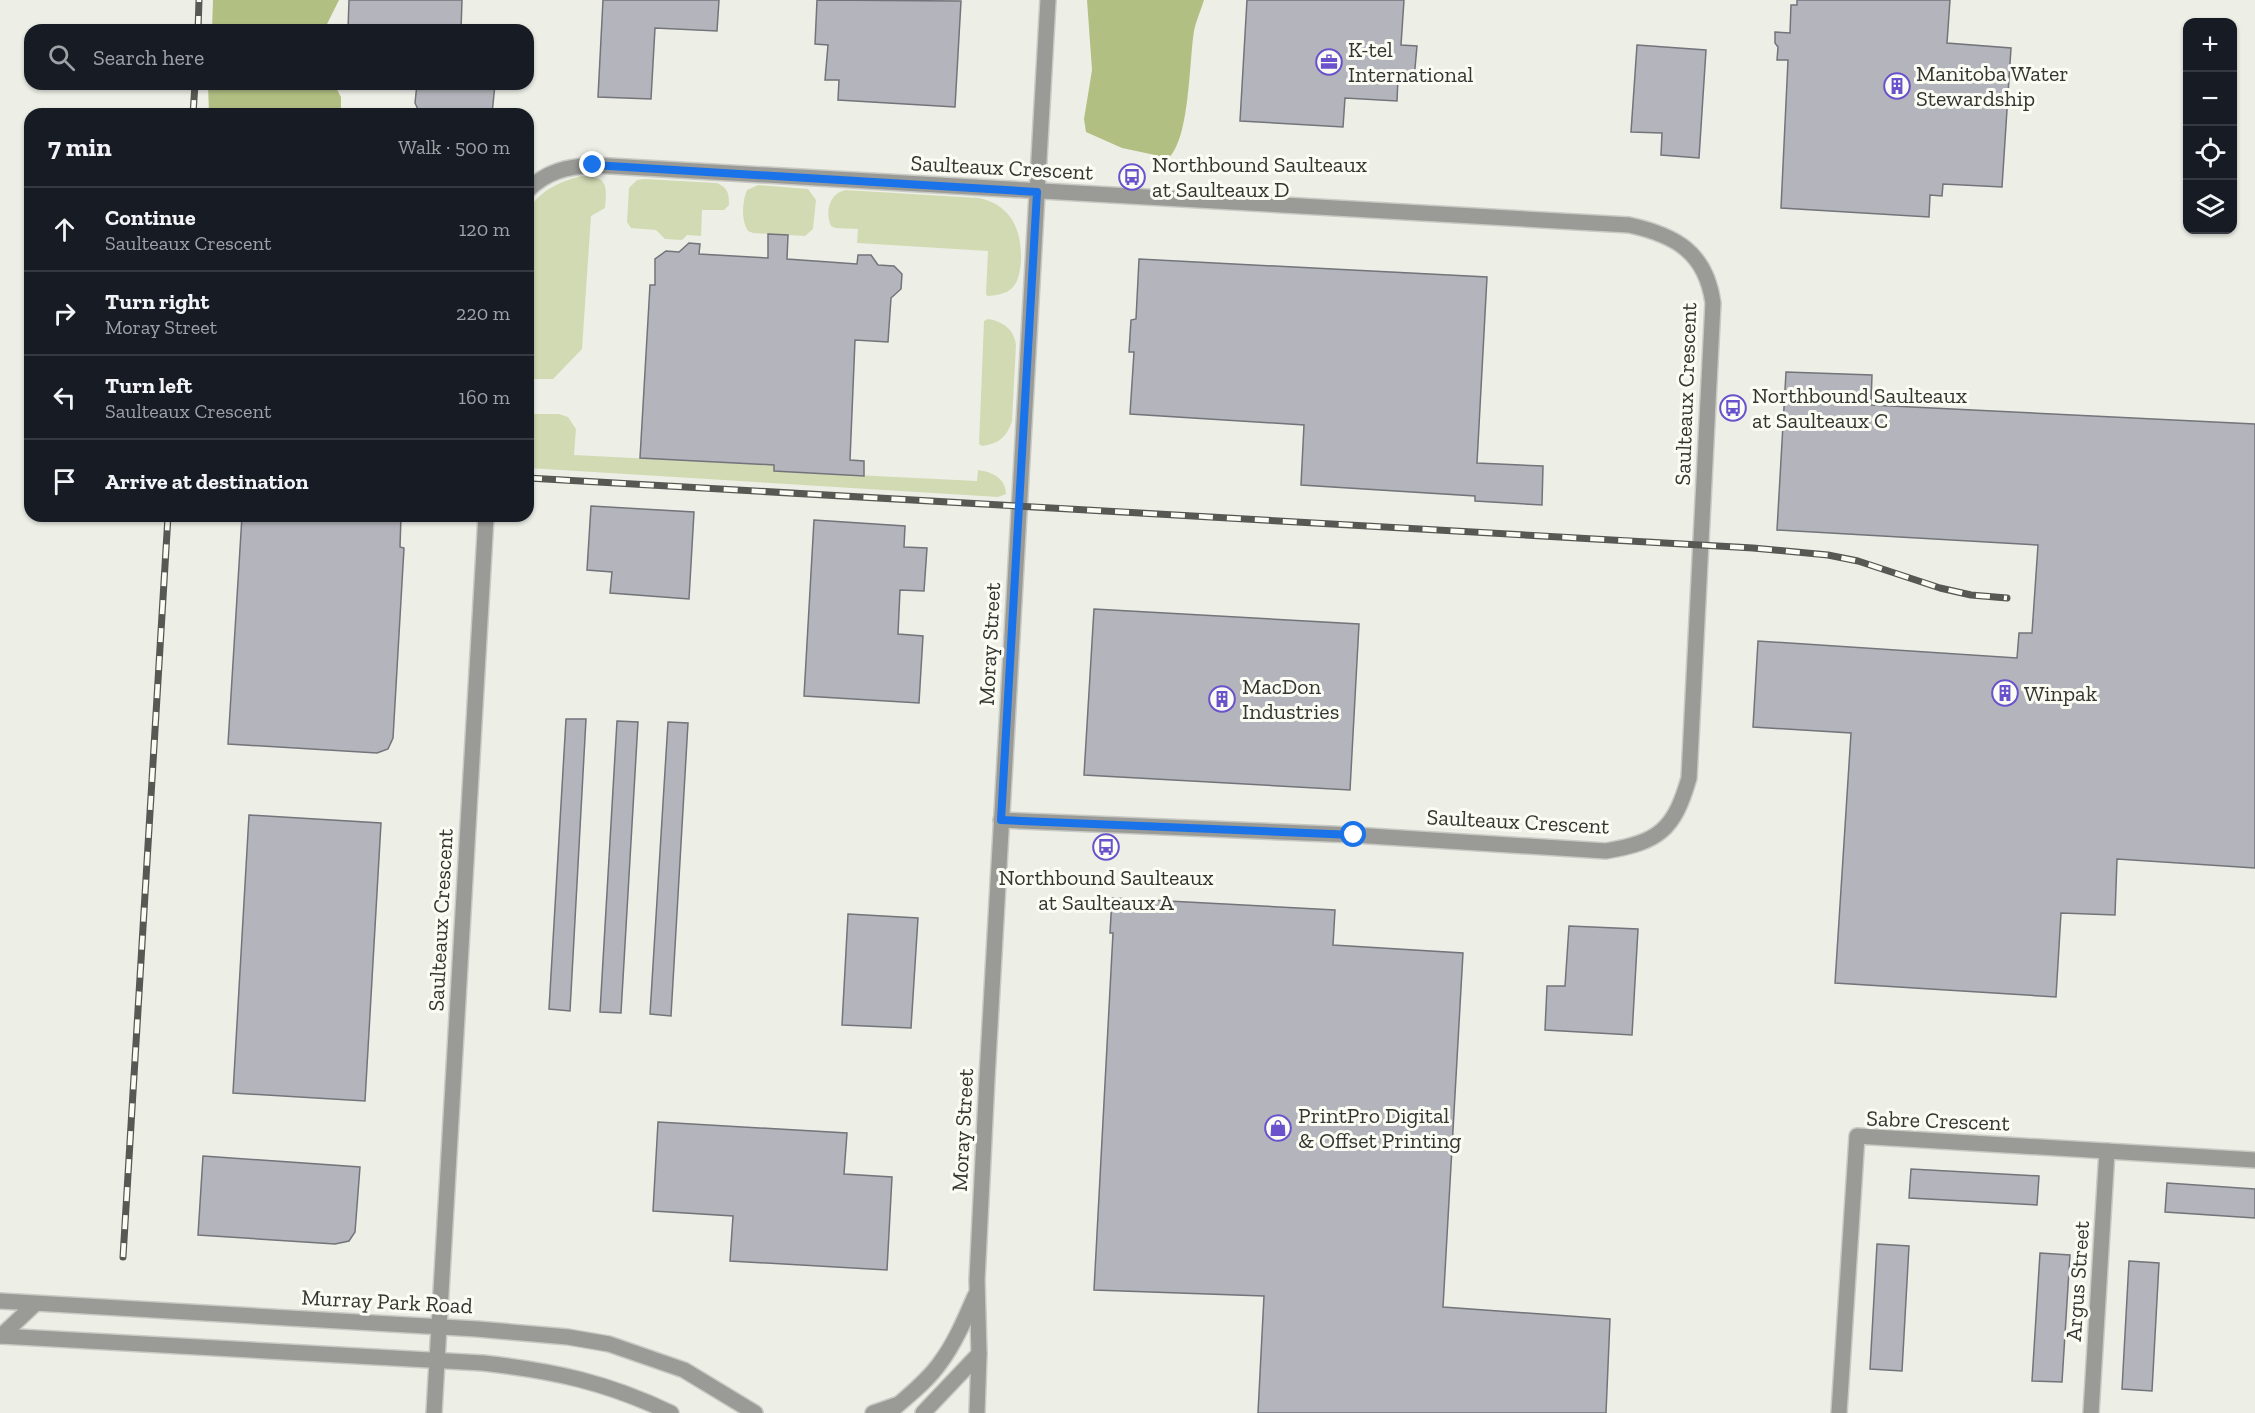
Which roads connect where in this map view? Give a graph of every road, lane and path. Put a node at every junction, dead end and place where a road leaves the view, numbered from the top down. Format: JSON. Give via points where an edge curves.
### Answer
{"nodes":[{"id":1,"x":1048,"y":0,"type":"edge"},
{"id":2,"x":534,"y":185,"type":"edge"},
{"id":3,"x":1037,"y":192,"type":"junction"},
{"id":4,"x":486,"y":522,"type":"edge"},
{"id":5,"x":1001,"y":820,"type":"junction"},
{"id":6,"x":2107,"y":1151,"type":"junction"},
{"id":7,"x":2255,"y":1160,"type":"edge"},
{"id":8,"x":977,"y":1291,"type":"junction"},
{"id":9,"x":0,"y":1301,"type":"edge"},
{"id":10,"x":36,"y":1304,"type":"junction"},
{"id":11,"x":439,"y":1327,"type":"junction"},
{"id":12,"x":0,"y":1336,"type":"edge"},
{"id":13,"x":979,"y":1354,"type":"junction"},
{"id":14,"x":437,"y":1360,"type":"junction"},
{"id":15,"x":894,"y":1408,"type":"edge"},
{"id":16,"x":434,"y":1413,"type":"edge"},
{"id":17,"x":671,"y":1413,"type":"edge"},
{"id":18,"x":755,"y":1413,"type":"edge"},
{"id":19,"x":873,"y":1413,"type":"edge"},
{"id":20,"x":923,"y":1413,"type":"edge"},
{"id":21,"x":977,"y":1413,"type":"edge"},
{"id":22,"x":1839,"y":1413,"type":"edge"},
{"id":23,"x":2091,"y":1413,"type":"edge"}],
"edges":[{"from":1,"to":3,"type":"street","name":"Moray Street"},
{"from":2,"to":3,"type":"street","name":"Saulteaux Crescent","via":[[549,173],[593,165]]},
{"from":3,"to":5,"type":"street","name":"Moray Street"},
{"from":3,"to":5,"type":"street","name":"Saulteaux Crescent","via":[[1629,225],[1672,238],[1689,250],[1703,269],[1713,303],[1689,778],[1673,818],[1659,835],[1606,851],[1354,835]]},
{"from":4,"to":11,"type":"street","name":"Saulteaux Crescent"},
{"from":5,"to":8,"type":"street","name":"Moray Street"},
{"from":6,"to":7,"type":"street","name":"Sabre Crescent"},
{"from":6,"to":22,"type":"street","name":"Sabre Crescent","via":[[1857,1136]]},
{"from":6,"to":23,"type":"street","name":"Argus Street"},
{"from":8,"to":13,"type":"street","name":"Moray Street"},
{"from":8,"to":15,"type":"street","name":"Moray Street","via":[[958,1334],[939,1364]]},
{"from":9,"to":10,"type":"street","name":"Murray Park Road"},
{"from":10,"to":11,"type":"street","name":"Murray Park Road"},
{"from":10,"to":12,"type":"street"},
{"from":11,"to":14,"type":"street","name":"Saulteaux Crescent"},
{"from":11,"to":18,"type":"street","name":"Murray Park Road","via":[[532,1332],[609,1344],[684,1370]]},
{"from":12,"to":14,"type":"street"},
{"from":13,"to":20,"type":"street"},
{"from":13,"to":21,"type":"street","name":"Moray Street"},
{"from":14,"to":16,"type":"street","name":"Saulteaux Crescent"},
{"from":14,"to":17,"type":"street","via":[[521,1367],[575,1377],[600,1383]]},
{"from":15,"to":19,"type":"street"}]}
